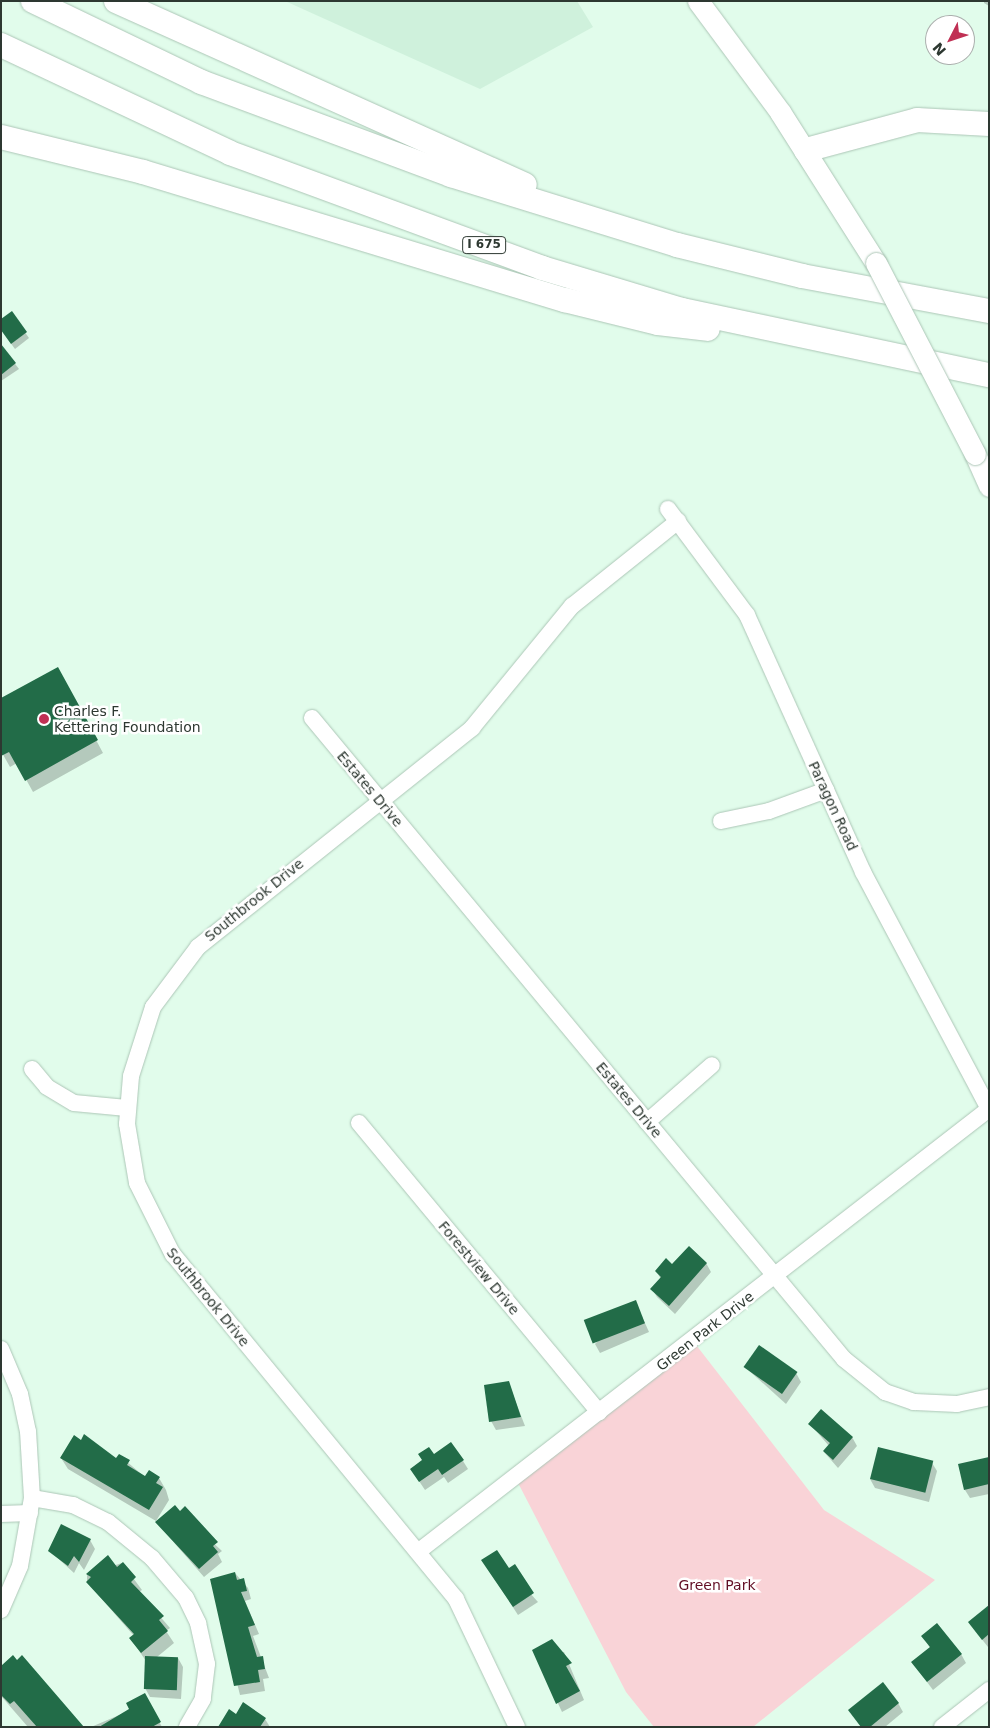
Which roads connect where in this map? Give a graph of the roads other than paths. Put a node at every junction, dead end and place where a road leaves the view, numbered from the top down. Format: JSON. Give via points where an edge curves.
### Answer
{"nodes":[{"id":1,"x":33,"y":1,"type":"edge"},
{"id":2,"x":116,"y":1,"type":"edge"},
{"id":3,"x":698,"y":1,"type":"edge"},
{"id":4,"x":1,"y":45,"type":"edge"},
{"id":5,"x":989,"y":124,"type":"edge"},
{"id":6,"x":1,"y":137,"type":"edge"},
{"id":7,"x":806,"y":150,"type":"junction"},
{"id":8,"x":606,"y":221,"type":"junction"},
{"id":9,"x":989,"y":311,"type":"edge"},
{"id":10,"x":835,"y":344,"type":"junction"},
{"id":11,"x":989,"y":375,"type":"edge"},
{"id":12,"x":989,"y":486,"type":"edge"},
{"id":13,"x":673,"y":515,"type":"joint"},
{"id":14,"x":312,"y":718,"type":"dead end"},
{"id":15,"x":826,"y":790,"type":"junction"},
{"id":16,"x":378,"y":800,"type":"junction"},
{"id":17,"x":721,"y":821,"type":"dead end"},
{"id":18,"x":712,"y":1066,"type":"dead end"},
{"id":19,"x":32,"y":1069,"type":"dead end"},
{"id":20,"x":127,"y":1108,"type":"junction"},
{"id":21,"x":989,"y":1109,"type":"edge"},
{"id":22,"x":647,"y":1122,"type":"junction"},
{"id":23,"x":359,"y":1123,"type":"dead end"},
{"id":24,"x":775,"y":1276,"type":"junction"},
{"id":25,"x":1,"y":1349,"type":"edge"},
{"id":26,"x":989,"y":1397,"type":"edge"},
{"id":27,"x":599,"y":1412,"type":"junction"},
{"id":28,"x":31,"y":1505,"type":"junction"},
{"id":29,"x":1,"y":1514,"type":"edge"},
{"id":30,"x":419,"y":1551,"type":"junction"},
{"id":31,"x":1,"y":1610,"type":"edge"},
{"id":32,"x":989,"y":1690,"type":"edge"},
{"id":33,"x":187,"y":1727,"type":"edge"},
{"id":34,"x":517,"y":1727,"type":"edge"},
{"id":35,"x":942,"y":1727,"type":"edge"}],
"edges":[{"from":1,"to":8,"type":"highway","via":[[200,82],[342,138]]},
{"from":2,"to":8,"type":"highway"},
{"from":3,"to":7,"type":"main road"},
{"from":4,"to":10,"type":"highway","number":"I 675","via":[[230,153],[542,268],[682,310]]},
{"from":5,"to":7,"type":"highway","via":[[917,120]]},
{"from":6,"to":10,"type":"highway","via":[[144,172],[584,305],[658,323]]},
{"from":7,"to":12,"type":"main road","bridge":true,"via":[[876,263]]},
{"from":8,"to":9,"type":"highway","via":[[677,245],[802,276]]},
{"from":10,"to":11,"type":"highway","number":"I 675"},
{"from":13,"to":15,"type":"street","name":"Paragon Road","via":[[747,615]]},
{"from":13,"to":16,"type":"street","name":"Southbrook Drive","via":[[572,606],[472,728]]},
{"from":14,"to":16,"type":"street","name":"Estates Drive"},
{"from":15,"to":17,"type":"street","via":[[769,811]]},
{"from":15,"to":21,"type":"street","name":"Paragon Road","via":[[863,872]]},
{"from":16,"to":20,"type":"street","name":"Southbrook Drive","via":[[240,911],[180,966],[143,1029]]},
{"from":16,"to":22,"type":"street","name":"Estates Drive"},
{"from":18,"to":22,"type":"street"},
{"from":19,"to":20,"type":"street","via":[[46,1087],[74,1103]]},
{"from":20,"to":30,"type":"street","name":"Southbrook Drive","via":[[137,1183],[173,1255]]},
{"from":21,"to":24,"type":"street","name":"Green Park Drive"},
{"from":22,"to":24,"type":"street","name":"Estates Drive"},
{"from":23,"to":27,"type":"street","name":"Forestview Drive"},
{"from":24,"to":26,"type":"street","name":"Estates Drive","via":[[844,1359],[885,1392],[939,1405]]},
{"from":24,"to":27,"type":"street","name":"Green Park Drive"},
{"from":25,"to":28,"type":"street","via":[[12,1369],[28,1431]]},
{"from":27,"to":30,"type":"street","name":"Green Park Drive"},
{"from":28,"to":29,"type":"street"},
{"from":28,"to":31,"type":"street","via":[[20,1566]]},
{"from":28,"to":33,"type":"street","via":[[72,1505],[108,1522],[152,1558],[186,1598],[198,1623],[207,1664],[203,1699]]},
{"from":30,"to":34,"type":"street","name":"Southbrook Drive","via":[[461,1607]]},
{"from":32,"to":35,"type":"street"}]}
